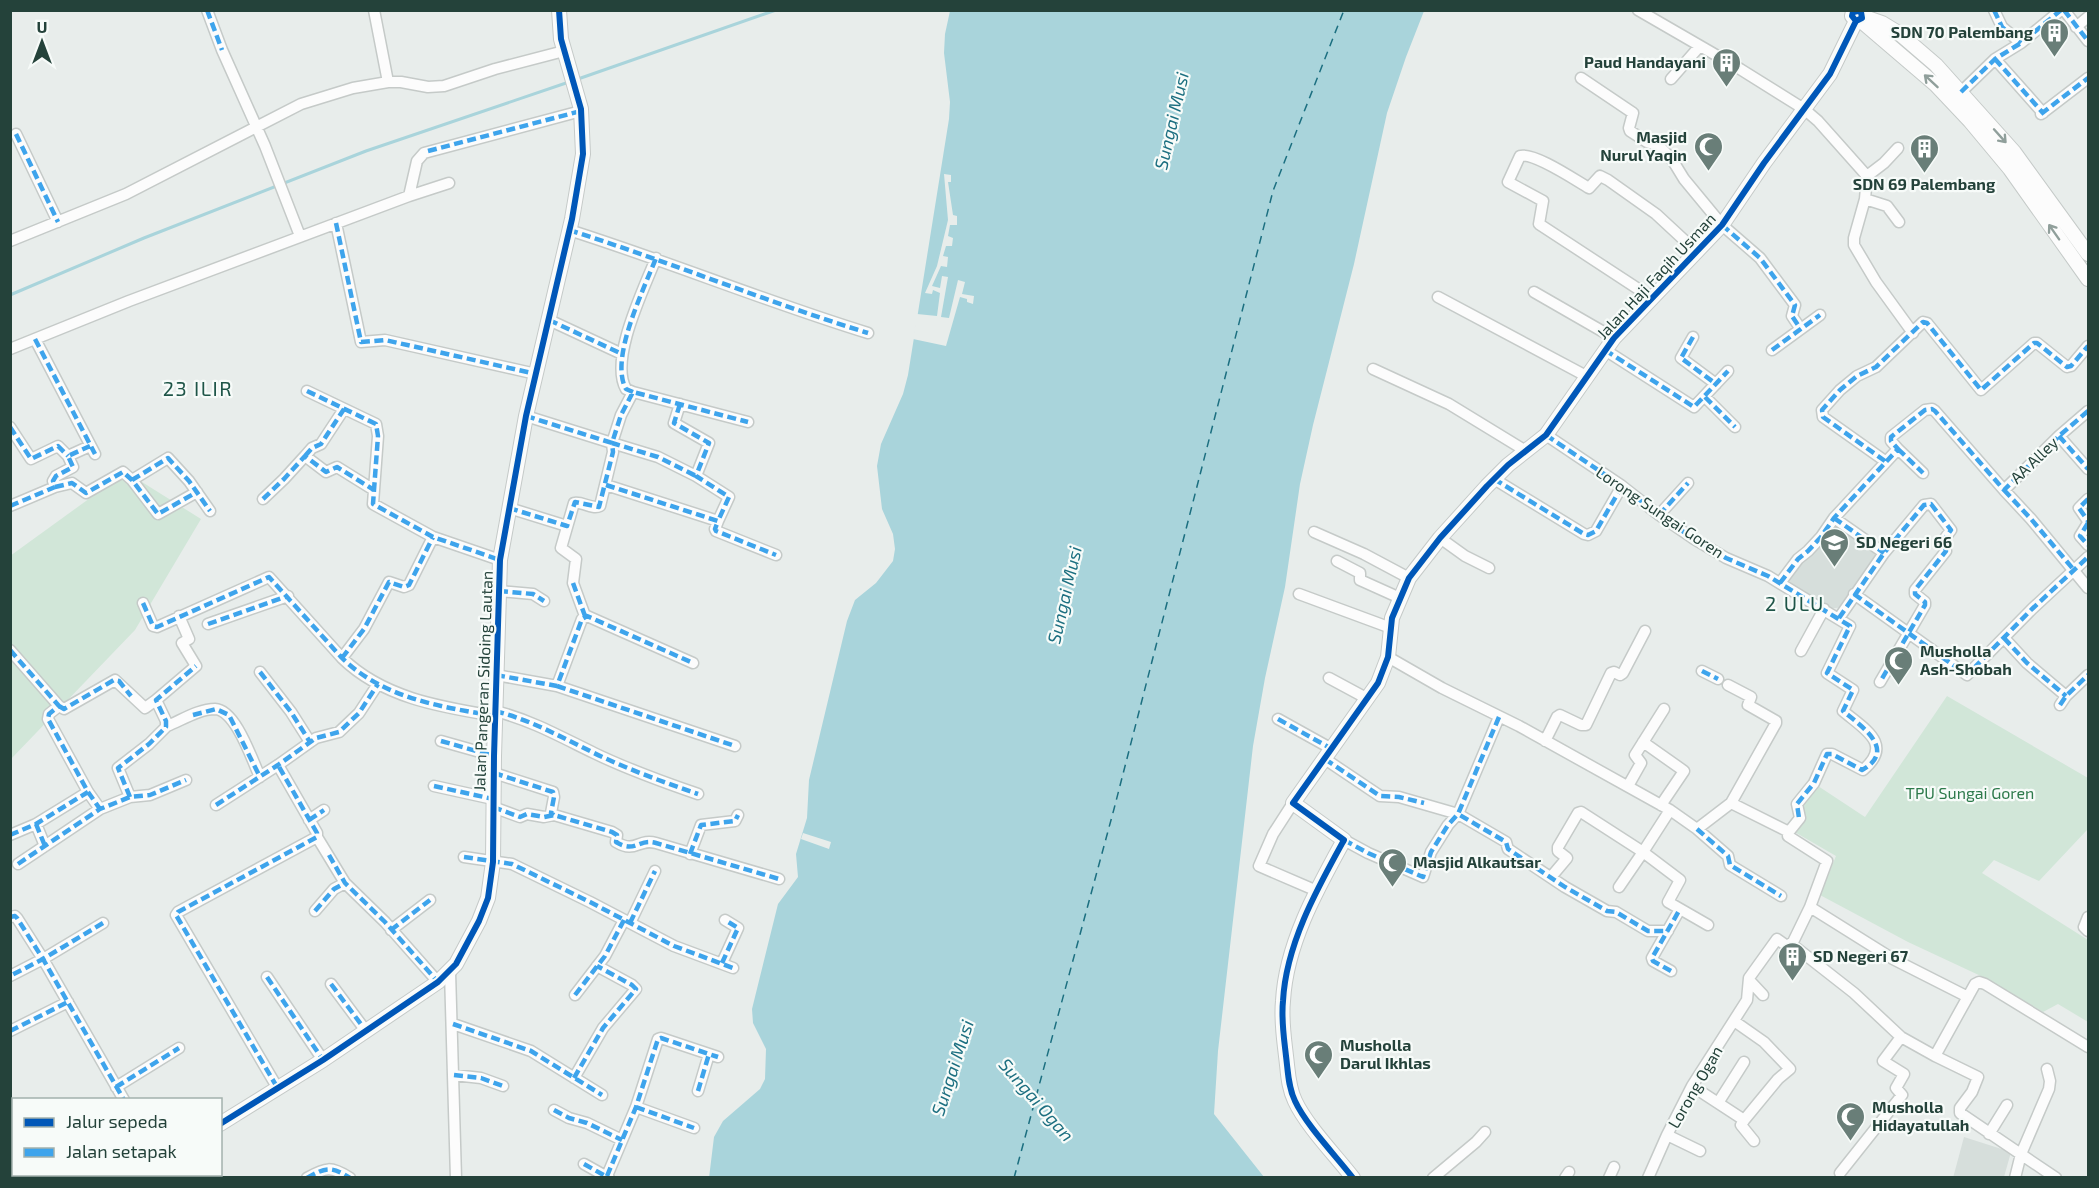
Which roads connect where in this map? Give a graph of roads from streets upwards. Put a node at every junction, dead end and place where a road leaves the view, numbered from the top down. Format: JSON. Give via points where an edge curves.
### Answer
{"nodes":[{"id":1,"x":207,"y":10,"type":"edge"},
{"id":2,"x":374,"y":10,"type":"edge"},
{"id":3,"x":560,"y":10,"type":"edge"},
{"id":4,"x":1638,"y":10,"type":"edge"},
{"id":5,"x":1994,"y":10,"type":"edge"},
{"id":6,"x":2065,"y":11,"type":"edge"},
{"id":7,"x":1858,"y":15,"type":"edge"},
{"id":8,"x":2088,"y":17,"type":"edge"},
{"id":9,"x":2076,"y":27,"type":"junction"},
{"id":10,"x":2088,"y":41,"type":"edge"},
{"id":11,"x":2021,"y":43,"type":"junction"},
{"id":12,"x":1699,"y":47,"type":"junction"},
{"id":13,"x":566,"y":57,"type":"junction"},
{"id":14,"x":1995,"y":58,"type":"junction"},
{"id":15,"x":1581,"y":78,"type":"dead end"},
{"id":16,"x":2088,"y":78,"type":"edge"},
{"id":17,"x":1671,"y":79,"type":"dead end"},
{"id":18,"x":387,"y":82,"type":"junction"},
{"id":19,"x":1961,"y":92,"type":"junction"},
{"id":20,"x":1804,"y":109,"type":"junction"},
{"id":21,"x":581,"y":110,"type":"junction"},
{"id":22,"x":256,"y":127,"type":"junction"},
{"id":23,"x":16,"y":134,"type":"dead end"},
{"id":24,"x":1898,"y":148,"type":"dead end"},
{"id":25,"x":1867,"y":176,"type":"junction"},
{"id":26,"x":449,"y":183,"type":"dead end"},
{"id":27,"x":409,"y":196,"type":"junction"},
{"id":28,"x":1865,"y":199,"type":"junction"},
{"id":29,"x":58,"y":222,"type":"junction"},
{"id":30,"x":1899,"y":222,"type":"dead end"},
{"id":31,"x":336,"y":223,"type":"junction"},
{"id":32,"x":1722,"y":225,"type":"junction"},
{"id":33,"x":569,"y":230,"type":"junction"},
{"id":34,"x":300,"y":236,"type":"junction"},
{"id":35,"x":10,"y":241,"type":"edge"},
{"id":36,"x":1697,"y":252,"type":"junction"},
{"id":37,"x":2088,"y":254,"type":"edge"},
{"id":38,"x":656,"y":258,"type":"junction"},
{"id":39,"x":2088,"y":279,"type":"edge"},
{"id":40,"x":1534,"y":292,"type":"dead end"},
{"id":41,"x":1438,"y":297,"type":"dead end"},
{"id":42,"x":1652,"y":298,"type":"junction"},
{"id":43,"x":1820,"y":315,"type":"dead end"},
{"id":44,"x":549,"y":320,"type":"junction"},
{"id":45,"x":1800,"y":328,"type":"junction"},
{"id":46,"x":868,"y":333,"type":"dead end"},
{"id":47,"x":1913,"y":333,"type":"junction"},
{"id":48,"x":1694,"y":337,"type":"dead end"},
{"id":49,"x":35,"y":339,"type":"junction"},
{"id":50,"x":1614,"y":339,"type":"junction"},
{"id":51,"x":2088,"y":346,"type":"edge"},
{"id":52,"x":10,"y":349,"type":"edge"},
{"id":53,"x":1772,"y":350,"type":"dead end"},
{"id":54,"x":622,"y":354,"type":"junction"},
{"id":55,"x":1602,"y":354,"type":"junction"},
{"id":56,"x":1373,"y":369,"type":"dead end"},
{"id":57,"x":1728,"y":371,"type":"dead end"},
{"id":58,"x":536,"y":375,"type":"junction"},
{"id":59,"x":1588,"y":377,"type":"junction"},
{"id":60,"x":1716,"y":384,"type":"junction"},
{"id":61,"x":307,"y":391,"type":"dead end"},
{"id":62,"x":633,"y":392,"type":"junction"},
{"id":63,"x":1705,"y":397,"type":"junction"},
{"id":64,"x":680,"y":404,"type":"junction"},
{"id":65,"x":344,"y":409,"type":"junction"},
{"id":66,"x":2088,"y":411,"type":"edge"},
{"id":67,"x":526,"y":416,"type":"junction"},
{"id":68,"x":748,"y":422,"type":"dead end"},
{"id":69,"x":10,"y":427,"type":"edge"},
{"id":70,"x":1735,"y":427,"type":"dead end"},
{"id":71,"x":1546,"y":435,"type":"junction"},
{"id":72,"x":2059,"y":436,"type":"junction"},
{"id":73,"x":612,"y":443,"type":"junction"},
{"id":74,"x":1898,"y":449,"type":"junction"},
{"id":75,"x":1526,"y":451,"type":"junction"},
{"id":76,"x":68,"y":456,"type":"junction"},
{"id":77,"x":304,"y":456,"type":"junction"},
{"id":78,"x":1885,"y":461,"type":"junction"},
{"id":79,"x":2088,"y":469,"type":"edge"},
{"id":80,"x":1923,"y":473,"type":"dead end"},
{"id":81,"x":696,"y":476,"type":"junction"},
{"id":82,"x":132,"y":480,"type":"junction"},
{"id":83,"x":1490,"y":482,"type":"junction"},
{"id":84,"x":1688,"y":483,"type":"dead end"},
{"id":85,"x":606,"y":484,"type":"junction"},
{"id":86,"x":1622,"y":486,"type":"junction"},
{"id":87,"x":55,"y":487,"type":"junction"},
{"id":88,"x":374,"y":490,"type":"junction"},
{"id":89,"x":2004,"y":490,"type":"junction"},
{"id":90,"x":197,"y":492,"type":"junction"},
{"id":91,"x":263,"y":499,"type":"dead end"},
{"id":92,"x":2088,"y":499,"type":"edge"},
{"id":93,"x":10,"y":506,"type":"edge"},
{"id":94,"x":509,"y":508,"type":"junction"},
{"id":95,"x":210,"y":511,"type":"dead end"},
{"id":96,"x":1659,"y":515,"type":"junction"},
{"id":97,"x":1833,"y":518,"type":"junction"},
{"id":98,"x":718,"y":521,"type":"junction"},
{"id":99,"x":2088,"y":522,"type":"edge"},
{"id":100,"x":567,"y":526,"type":"junction"},
{"id":101,"x":1314,"y":532,"type":"dead end"},
{"id":102,"x":433,"y":537,"type":"junction"},
{"id":103,"x":1440,"y":538,"type":"junction"},
{"id":104,"x":2088,"y":545,"type":"edge"},
{"id":105,"x":1884,"y":554,"type":"junction"},
{"id":106,"x":776,"y":555,"type":"dead end"},
{"id":107,"x":2088,"y":557,"type":"edge"},
{"id":108,"x":500,"y":560,"type":"junction"},
{"id":109,"x":1337,"y":561,"type":"dead end"},
{"id":110,"x":1489,"y":568,"type":"dead end"},
{"id":111,"x":2074,"y":570,"type":"junction"},
{"id":112,"x":1410,"y":578,"type":"junction"},
{"id":113,"x":1780,"y":583,"type":"junction"},
{"id":114,"x":2088,"y":588,"type":"edge"},
{"id":115,"x":1299,"y":594,"type":"dead end"},
{"id":116,"x":1854,"y":594,"type":"junction"},
{"id":117,"x":499,"y":596,"type":"junction"},
{"id":118,"x":1400,"y":598,"type":"junction"},
{"id":119,"x":290,"y":599,"type":"junction"},
{"id":120,"x":544,"y":601,"type":"dead end"},
{"id":121,"x":143,"y":603,"type":"dead end"},
{"id":122,"x":1824,"y":609,"type":"junction"},
{"id":123,"x":179,"y":616,"type":"junction"},
{"id":124,"x":585,"y":616,"type":"junction"},
{"id":125,"x":1839,"y":618,"type":"junction"},
{"id":126,"x":208,"y":624,"type":"dead end"},
{"id":127,"x":1391,"y":628,"type":"junction"},
{"id":128,"x":1645,"y":631,"type":"dead end"},
{"id":129,"x":1907,"y":633,"type":"junction"},
{"id":130,"x":2004,"y":638,"type":"junction"},
{"id":131,"x":10,"y":650,"type":"edge"},
{"id":132,"x":1800,"y":651,"type":"dead end"},
{"id":133,"x":342,"y":658,"type":"junction"},
{"id":134,"x":1388,"y":658,"type":"junction"},
{"id":135,"x":693,"y":663,"type":"dead end"},
{"id":136,"x":1702,"y":671,"type":"dead end"},
{"id":137,"x":260,"y":672,"type":"dead end"},
{"id":138,"x":496,"y":675,"type":"junction"},
{"id":139,"x":2088,"y":675,"type":"edge"},
{"id":140,"x":1329,"y":678,"type":"dead end"},
{"id":141,"x":1718,"y":679,"type":"dead end"},
{"id":142,"x":1880,"y":682,"type":"dead end"},
{"id":143,"x":378,"y":684,"type":"junction"},
{"id":144,"x":557,"y":686,"type":"junction"},
{"id":145,"x":1728,"y":686,"type":"dead end"},
{"id":146,"x":1368,"y":699,"type":"junction"},
{"id":147,"x":156,"y":700,"type":"junction"},
{"id":148,"x":59,"y":706,"type":"junction"},
{"id":149,"x":1664,"y":709,"type":"dead end"},
{"id":150,"x":495,"y":714,"type":"junction"},
{"id":151,"x":1499,"y":717,"type":"junction"},
{"id":152,"x":1278,"y":719,"type":"dead end"},
{"id":153,"x":167,"y":726,"type":"junction"},
{"id":154,"x":441,"y":741,"type":"dead end"},
{"id":155,"x":1545,"y":741,"type":"junction"},
{"id":156,"x":310,"y":742,"type":"junction"},
{"id":157,"x":1643,"y":742,"type":"junction"},
{"id":158,"x":735,"y":746,"type":"dead end"},
{"id":159,"x":1328,"y":754,"type":"junction"},
{"id":160,"x":494,"y":756,"type":"junction"},
{"id":161,"x":278,"y":765,"type":"junction"},
{"id":162,"x":494,"y":773,"type":"junction"},
{"id":163,"x":260,"y":777,"type":"junction"},
{"id":164,"x":186,"y":780,"type":"dead end"},
{"id":165,"x":434,"y":786,"type":"dead end"},
{"id":166,"x":1628,"y":786,"type":"junction"},
{"id":167,"x":88,"y":792,"type":"junction"},
{"id":168,"x":698,"y":794,"type":"dead end"},
{"id":169,"x":130,"y":797,"type":"junction"},
{"id":170,"x":493,"y":803,"type":"junction"},
{"id":171,"x":1293,"y":803,"type":"junction"},
{"id":172,"x":1731,"y":803,"type":"junction"},
{"id":173,"x":216,"y":805,"type":"dead end"},
{"id":174,"x":1666,"y":807,"type":"junction"},
{"id":175,"x":100,"y":809,"type":"junction"},
{"id":176,"x":324,"y":810,"type":"dead end"},
{"id":177,"x":1458,"y":814,"type":"junction"},
{"id":178,"x":554,"y":815,"type":"junction"},
{"id":179,"x":738,"y":815,"type":"dead end"},
{"id":180,"x":309,"y":820,"type":"junction"},
{"id":181,"x":36,"y":824,"type":"junction"},
{"id":182,"x":1697,"y":830,"type":"junction"},
{"id":183,"x":1789,"y":832,"type":"junction"},
{"id":184,"x":10,"y":836,"type":"edge"},
{"id":185,"x":317,"y":837,"type":"junction"},
{"id":186,"x":1344,"y":840,"type":"junction"},
{"id":187,"x":45,"y":846,"type":"junction"},
{"id":188,"x":1645,"y":850,"type":"junction"},
{"id":189,"x":690,"y":854,"type":"junction"},
{"id":190,"x":464,"y":857,"type":"dead end"},
{"id":191,"x":493,"y":862,"type":"junction"},
{"id":192,"x":18,"y":864,"type":"dead end"},
{"id":193,"x":655,"y":872,"type":"dead end"},
{"id":194,"x":1551,"y":877,"type":"junction"},
{"id":195,"x":778,"y":879,"type":"dead end"},
{"id":196,"x":345,"y":883,"type":"junction"},
{"id":197,"x":1618,"y":887,"type":"dead end"},
{"id":198,"x":1317,"y":891,"type":"junction"},
{"id":199,"x":1781,"y":896,"type":"dead end"},
{"id":200,"x":430,"y":900,"type":"dead end"},
{"id":201,"x":1810,"y":908,"type":"junction"},
{"id":202,"x":1680,"y":909,"type":"junction"},
{"id":203,"x":315,"y":912,"type":"dead end"},
{"id":204,"x":10,"y":917,"type":"edge"},
{"id":205,"x":2088,"y":917,"type":"edge"},
{"id":206,"x":724,"y":920,"type":"dead end"},
{"id":207,"x":627,"y":921,"type":"junction"},
{"id":208,"x":103,"y":923,"type":"dead end"},
{"id":209,"x":1708,"y":925,"type":"dead end"},
{"id":210,"x":391,"y":930,"type":"junction"},
{"id":211,"x":1668,"y":931,"type":"junction"},
{"id":212,"x":2088,"y":931,"type":"edge"},
{"id":213,"x":1793,"y":942,"type":"junction"},
{"id":214,"x":43,"y":959,"type":"junction"},
{"id":215,"x":722,"y":963,"type":"junction"},
{"id":216,"x":597,"y":966,"type":"junction"},
{"id":217,"x":733,"y":968,"type":"dead end"},
{"id":218,"x":1671,"y":971,"type":"dead end"},
{"id":219,"x":450,"y":972,"type":"junction"},
{"id":220,"x":10,"y":976,"type":"edge"},
{"id":221,"x":267,"y":977,"type":"dead end"},
{"id":222,"x":1749,"y":980,"type":"junction"},
{"id":223,"x":438,"y":982,"type":"junction"},
{"id":224,"x":331,"y":984,"type":"dead end"},
{"id":225,"x":1763,"y":994,"type":"dead end"},
{"id":226,"x":575,"y":995,"type":"dead end"},
{"id":227,"x":1968,"y":997,"type":"junction"},
{"id":228,"x":68,"y":1002,"type":"junction"},
{"id":229,"x":1734,"y":1021,"type":"junction"},
{"id":230,"x":453,"y":1024,"type":"junction"},
{"id":231,"x":10,"y":1031,"type":"edge"},
{"id":232,"x":366,"y":1031,"type":"junction"},
{"id":233,"x":1901,"y":1037,"type":"junction"},
{"id":234,"x":2088,"y":1047,"type":"edge"},
{"id":235,"x":179,"y":1048,"type":"dead end"},
{"id":236,"x":1935,"y":1056,"type":"junction"},
{"id":237,"x":323,"y":1060,"type":"junction"},
{"id":238,"x":1744,"y":1062,"type":"dead end"},
{"id":239,"x":2047,"y":1069,"type":"dead end"},
{"id":240,"x":569,"y":1074,"type":"junction"},
{"id":241,"x":454,"y":1075,"type":"junction"},
{"id":242,"x":503,"y":1086,"type":"dead end"},
{"id":243,"x":1692,"y":1086,"type":"junction"},
{"id":244,"x":117,"y":1087,"type":"junction"},
{"id":245,"x":277,"y":1088,"type":"junction"},
{"id":246,"x":698,"y":1091,"type":"dead end"},
{"id":247,"x":602,"y":1095,"type":"dead end"},
{"id":248,"x":123,"y":1098,"type":"edge"},
{"id":249,"x":1718,"y":1103,"type":"junction"},
{"id":250,"x":2007,"y":1105,"type":"dead end"},
{"id":251,"x":636,"y":1107,"type":"junction"},
{"id":252,"x":554,"y":1110,"type":"dead end"},
{"id":253,"x":1745,"y":1119,"type":"junction"},
{"id":254,"x":222,"y":1123,"type":"edge"},
{"id":255,"x":694,"y":1128,"type":"dead end"},
{"id":256,"x":1485,"y":1132,"type":"dead end"},
{"id":257,"x":1989,"y":1134,"type":"junction"},
{"id":258,"x":1667,"y":1135,"type":"junction"},
{"id":259,"x":622,"y":1140,"type":"junction"},
{"id":260,"x":1754,"y":1141,"type":"dead end"},
{"id":261,"x":1700,"y":1151,"type":"dead end"},
{"id":262,"x":2021,"y":1154,"type":"junction"},
{"id":263,"x":584,"y":1164,"type":"dead end"},
{"id":264,"x":1614,"y":1167,"type":"dead end"},
{"id":265,"x":1840,"y":1173,"type":"dead end"},
{"id":266,"x":608,"y":1177,"type":"edge"},
{"id":267,"x":307,"y":1178,"type":"edge"},
{"id":268,"x":350,"y":1178,"type":"edge"},
{"id":269,"x":456,"y":1178,"type":"edge"},
{"id":270,"x":1353,"y":1178,"type":"edge"},
{"id":271,"x":1433,"y":1178,"type":"edge"},
{"id":272,"x":1609,"y":1178,"type":"edge"},
{"id":273,"x":1648,"y":1178,"type":"edge"},
{"id":274,"x":2015,"y":1178,"type":"edge"},
{"id":275,"x":2056,"y":1178,"type":"edge"}],
"edges":[{"from":1,"to":22,"type":"street"},
{"from":2,"to":18,"type":"street"},
{"from":3,"to":13,"type":"street"},
{"from":4,"to":12,"type":"street"},
{"from":5,"to":11,"type":"street","via":[[2002,27]]},
{"from":6,"to":9,"type":"street"},
{"from":6,"to":11,"type":"street"},
{"from":7,"to":19,"type":"street","via":[[1882,22],[1900,34]]},
{"from":7,"to":20,"type":"street","name":"Jalan Haji Faqih Usman","via":[[1830,74]]},
{"from":39,"to":7,"type":"street","one_way":true,"via":[[2010,169],[1970,121]]},
{"from":8,"to":9,"type":"street"},
{"from":9,"to":10,"type":"street"},
{"from":11,"to":14,"type":"street"},
{"from":12,"to":17,"type":"street"},
{"from":12,"to":20,"type":"street"},
{"from":13,"to":18,"type":"street","via":[[495,69],[444,86]]},
{"from":13,"to":21,"type":"street","name":"Jalan Pangeran Sidoing Lautan"},
{"from":14,"to":16,"type":"street","via":[[2042,114]]},
{"from":14,"to":19,"type":"street"},
{"from":15,"to":32,"type":"street","via":[[1633,113],[1630,130],[1659,146]]},
{"from":18,"to":22,"type":"street","via":[[301,104]]},
{"from":19,"to":37,"type":"street","one_way":true,"via":[[2014,152]]},
{"from":20,"to":25,"type":"street"},
{"from":20,"to":32,"type":"street","name":"Jalan Haji Faqih Usman"},
{"from":21,"to":27,"type":"street","via":[[424,153],[417,161]]},
{"from":21,"to":33,"type":"street","name":"Jalan Pangeran Sidoing Lautan","via":[[583,154]]},
{"from":22,"to":29,"type":"street","via":[[155,180]]},
{"from":22,"to":34,"type":"street"},
{"from":23,"to":29,"type":"street"},
{"from":24,"to":25,"type":"street"},
{"from":25,"to":28,"type":"street"},
{"from":26,"to":27,"type":"street"},
{"from":27,"to":31,"type":"street"},
{"from":28,"to":30,"type":"street","via":[[1887,206]]},
{"from":28,"to":47,"type":"street","via":[[1854,244]]},
{"from":29,"to":35,"type":"street"},
{"from":31,"to":34,"type":"street"},
{"from":31,"to":58,"type":"street","via":[[361,342],[385,340]]},
{"from":32,"to":36,"type":"street","name":"Jalan Haji Faqih Usman"},
{"from":32,"to":45,"type":"street","via":[[1760,258],[1795,305],[1792,316]]},
{"from":33,"to":38,"type":"street"},
{"from":33,"to":44,"type":"street","name":"Jalan Pangeran Sidoing Lautan"},
{"from":34,"to":49,"type":"street"},
{"from":36,"to":42,"type":"street","name":"Jalan Haji Faqih Usman"},
{"from":36,"to":42,"type":"street","via":[[1656,214],[1608,180],[1600,176],[1589,188],[1535,159],[1520,156],[1508,182],[1543,201],[1540,225]]},
{"from":38,"to":46,"type":"street"},
{"from":38,"to":54,"type":"street"},
{"from":40,"to":50,"type":"street"},
{"from":41,"to":59,"type":"street"},
{"from":42,"to":50,"type":"street","name":"Jalan Haji Faqih Usman"},
{"from":43,"to":45,"type":"street"},
{"from":44,"to":54,"type":"street"},
{"from":44,"to":58,"type":"street","name":"Jalan Pangeran Sidoing Lautan"},
{"from":45,"to":53,"type":"street"},
{"from":47,"to":51,"type":"street","via":[[1926,322],[1982,390],[2033,344],[2037,343],[2067,367]]},
{"from":47,"to":78,"type":"street","via":[[1876,367],[1857,376],[1822,410],[1823,417]]},
{"from":48,"to":60,"type":"street","via":[[1681,358]]},
{"from":49,"to":52,"type":"street"},
{"from":49,"to":76,"type":"street","via":[[92,450]]},
{"from":50,"to":55,"type":"street","name":"Jalan Haji Faqih Usman"},
{"from":54,"to":62,"type":"street","via":[[623,384]]},
{"from":55,"to":59,"type":"street","name":"Jalan Haji Faqih Usman"},
{"from":55,"to":63,"type":"street","via":[[1692,407]]},
{"from":56,"to":75,"type":"street","via":[[1449,404]]},
{"from":57,"to":60,"type":"street"},
{"from":58,"to":67,"type":"street","name":"Jalan Pangeran Sidoing Lautan"},
{"from":59,"to":71,"type":"street","name":"Jalan Haji Faqih Usman"},
{"from":60,"to":63,"type":"street"},
{"from":61,"to":65,"type":"street"},
{"from":62,"to":64,"type":"street"},
{"from":62,"to":73,"type":"street"},
{"from":63,"to":70,"type":"street"},
{"from":64,"to":68,"type":"street"},
{"from":64,"to":81,"type":"street","via":[[674,423],[709,443]]},
{"from":65,"to":77,"type":"street","via":[[321,444]]},
{"from":65,"to":88,"type":"street","via":[[377,426]]},
{"from":66,"to":72,"type":"street","name":"AA Alley"},
{"from":67,"to":73,"type":"street"},
{"from":67,"to":94,"type":"street","name":"Jalan Pangeran Sidoing Lautan"},
{"from":69,"to":76,"type":"street","via":[[31,459],[58,446]]},
{"from":71,"to":75,"type":"street","name":"Jalan Haji Faqih Usman"},
{"from":71,"to":86,"type":"street","name":"Lorong Sungai Goren"},
{"from":72,"to":79,"type":"street"},
{"from":72,"to":89,"type":"street","name":"AA Alley"},
{"from":73,"to":81,"type":"street","via":[[658,457]]},
{"from":73,"to":85,"type":"street"},
{"from":74,"to":78,"type":"street"},
{"from":74,"to":80,"type":"street"},
{"from":74,"to":89,"type":"street","name":"AA Alley","via":[[1891,437],[1930,409]]},
{"from":75,"to":83,"type":"street","name":"Jalan Haji Faqih Usman"},
{"from":76,"to":87,"type":"street","via":[[73,467],[56,476]]},
{"from":77,"to":88,"type":"street","via":[[326,472],[336,466]]},
{"from":77,"to":91,"type":"street"},
{"from":78,"to":97,"type":"street"},
{"from":81,"to":98,"type":"street","via":[[729,497]]},
{"from":82,"to":87,"type":"street","via":[[122,472],[87,493],[72,483]]},
{"from":82,"to":90,"type":"street","via":[[167,458]]},
{"from":82,"to":90,"type":"street","via":[[158,514]]},
{"from":83,"to":86,"type":"street","via":[[1588,535],[1596,531]]},
{"from":83,"to":103,"type":"street","name":"Jalan Haji Faqih Usman"},
{"from":84,"to":96,"type":"street"},
{"from":85,"to":98,"type":"street"},
{"from":85,"to":100,"type":"street","via":[[599,507],[573,503]]},
{"from":86,"to":96,"type":"street","name":"Lorong Sungai Goren"},
{"from":87,"to":93,"type":"street"},
{"from":88,"to":102,"type":"street","via":[[373,504]]},
{"from":89,"to":111,"type":"street"},
{"from":90,"to":95,"type":"street"},
{"from":92,"to":99,"type":"street","via":[[2079,508]]},
{"from":94,"to":100,"type":"street"},
{"from":94,"to":108,"type":"street","name":"Jalan Pangeran Sidoing Lautan"},
{"from":96,"to":113,"type":"street","name":"Lorong Sungai Goren","via":[[1726,558]]},
{"from":97,"to":105,"type":"street"},
{"from":97,"to":113,"type":"street"},
{"from":98,"to":106,"type":"street","via":[[716,531]]},
{"from":99,"to":104,"type":"street","via":[[2080,536]]},
{"from":100,"to":124,"type":"street","via":[[561,548],[576,559],[573,583]]},
{"from":101,"to":112,"type":"street"},
{"from":102,"to":108,"type":"street"},
{"from":102,"to":133,"type":"street","via":[[409,585],[393,582],[387,586],[364,629]]},
{"from":103,"to":110,"type":"street"},
{"from":103,"to":112,"type":"street","name":"Jalan Haji Faqih Usman"},
{"from":105,"to":116,"type":"street"},
{"from":105,"to":129,"type":"street","via":[[1926,504],[1931,504],[1951,529],[1943,541],[1946,551],[1914,592],[1925,604]]},
{"from":107,"to":111,"type":"street"},
{"from":108,"to":117,"type":"street","name":"Jalan Pangeran Sidoing Lautan"},
{"from":109,"to":118,"type":"street","via":[[1360,574],[1360,580]]},
{"from":111,"to":114,"type":"street"},
{"from":111,"to":130,"type":"street"},
{"from":112,"to":118,"type":"street","name":"Jalan Haji Faqih Usman"},
{"from":113,"to":122,"type":"street","name":"Lorong Sungai Goren"},
{"from":115,"to":127,"type":"street"},
{"from":116,"to":125,"type":"street"},
{"from":116,"to":129,"type":"street"},
{"from":117,"to":120,"type":"street","via":[[533,594]]},
{"from":117,"to":138,"type":"street","name":"Jalan Pangeran Sidoing Lautan"},
{"from":118,"to":127,"type":"street","name":"Jalan Haji Faqih Usman"},
{"from":119,"to":123,"type":"street","via":[[266,576]]},
{"from":119,"to":126,"type":"street"},
{"from":119,"to":133,"type":"street"},
{"from":121,"to":123,"type":"street","via":[[155,627]]},
{"from":122,"to":125,"type":"street","name":"Lorong Sungai Goren"},
{"from":122,"to":132,"type":"street"},
{"from":123,"to":147,"type":"street","via":[[189,639],[182,643],[196,666]]},
{"from":124,"to":135,"type":"street"},
{"from":124,"to":144,"type":"street"},
{"from":125,"to":183,"type":"street","via":[[1850,628],[1827,673],[1853,690],[1843,711],[1871,734],[1876,741],[1876,755],[1862,770],[1827,754],[1814,783],[1797,804],[1800,818]]},
{"from":127,"to":134,"type":"street","name":"Jalan Haji Faqih Usman"},
{"from":128,"to":155,"type":"street","via":[[1623,673],[1611,673],[1586,725],[1560,715]]},
{"from":129,"to":130,"type":"street","via":[[1966,675]]},
{"from":129,"to":142,"type":"street"},
{"from":130,"to":139,"type":"street","via":[[2063,700]]},
{"from":131,"to":148,"type":"street"},
{"from":133,"to":143,"type":"street"},
{"from":134,"to":146,"type":"street","name":"Jalan Haji Faqih Usman"},
{"from":134,"to":151,"type":"street"},
{"from":136,"to":141,"type":"street"},
{"from":137,"to":156,"type":"street"},
{"from":138,"to":144,"type":"street"},
{"from":138,"to":150,"type":"street","name":"Jalan Pangeran Sidoing Lautan"},
{"from":140,"to":146,"type":"street"},
{"from":143,"to":150,"type":"street","via":[[429,704]]},
{"from":143,"to":156,"type":"street","via":[[356,717],[336,734]]},
{"from":144,"to":158,"type":"street"},
{"from":145,"to":172,"type":"street","via":[[1751,698],[1748,705],[1776,721]]},
{"from":146,"to":159,"type":"street","name":"Jalan Haji Faqih Usman"},
{"from":147,"to":148,"type":"street","via":[[146,708],[116,680],[64,709]]},
{"from":147,"to":153,"type":"street"},
{"from":148,"to":167,"type":"street","via":[[48,719]]},
{"from":149,"to":157,"type":"street"},
{"from":150,"to":160,"type":"street","name":"Jalan Pangeran Sidoing Lautan"},
{"from":150,"to":168,"type":"street","via":[[535,723],[595,754]]},
{"from":151,"to":155,"type":"street"},
{"from":151,"to":177,"type":"street"},
{"from":152,"to":159,"type":"street"},
{"from":153,"to":163,"type":"street","via":[[209,710],[220,710],[232,718]]},
{"from":153,"to":169,"type":"street","via":[[117,769]]},
{"from":154,"to":160,"type":"street"},
{"from":155,"to":166,"type":"street"},
{"from":156,"to":161,"type":"street"},
{"from":157,"to":166,"type":"street","via":[[1635,756],[1641,763]]},
{"from":157,"to":174,"type":"street","via":[[1684,771]]},
{"from":159,"to":171,"type":"street","name":"Jalan Haji Faqih Usman"},
{"from":159,"to":177,"type":"street","via":[[1380,796],[1399,797]]},
{"from":160,"to":162,"type":"street","name":"Jalan Pangeran Sidoing Lautan"},
{"from":161,"to":163,"type":"street"},
{"from":161,"to":180,"type":"street"},
{"from":162,"to":170,"type":"street","name":"Jalan Pangeran Sidoing Lautan"},
{"from":162,"to":178,"type":"street","via":[[553,792]]},
{"from":163,"to":173,"type":"street"},
{"from":164,"to":169,"type":"street","via":[[147,797]]},
{"from":165,"to":170,"type":"street"},
{"from":166,"to":174,"type":"street"},
{"from":167,"to":175,"type":"street"},
{"from":167,"to":181,"type":"street"},
{"from":169,"to":175,"type":"street"},
{"from":170,"to":178,"type":"street","via":[[520,817]]},
{"from":170,"to":191,"type":"street","name":"Jalan Pangeran Sidoing Lautan"},
{"from":171,"to":186,"type":"street"},
{"from":171,"to":198,"type":"street","via":[[1259,866]]},
{"from":172,"to":182,"type":"street"},
{"from":172,"to":183,"type":"street"},
{"from":174,"to":182,"type":"street"},
{"from":174,"to":188,"type":"street"},
{"from":175,"to":187,"type":"street"},
{"from":176,"to":180,"type":"street"},
{"from":177,"to":186,"type":"street","via":[[1431,852],[1423,877]]},
{"from":177,"to":194,"type":"street","via":[[1506,842],[1508,849]]},
{"from":178,"to":189,"type":"street","via":[[612,832],[617,835],[616,842],[625,847],[654,843]]},
{"from":179,"to":189,"type":"street","via":[[735,821],[701,825]]},
{"from":180,"to":185,"type":"street"},
{"from":181,"to":184,"type":"street"},
{"from":181,"to":187,"type":"street"},
{"from":182,"to":199,"type":"street","via":[[1728,856],[1730,865]]},
{"from":183,"to":201,"type":"street","via":[[1790,838],[1827,861]]},
{"from":185,"to":196,"type":"street"},
{"from":185,"to":245,"type":"street","via":[[176,915]]},
{"from":186,"to":198,"type":"street"},
{"from":187,"to":192,"type":"street"},
{"from":188,"to":194,"type":"street","via":[[1579,812],[1557,848],[1567,858]]},
{"from":188,"to":197,"type":"street"},
{"from":188,"to":202,"type":"street","via":[[1680,879],[1668,901]]},
{"from":189,"to":195,"type":"street"},
{"from":190,"to":191,"type":"street"},
{"from":191,"to":207,"type":"street","via":[[517,866]]},
{"from":191,"to":219,"type":"street","name":"Jalan Pangeran Sidoing Lautan","via":[[488,898]]},
{"from":193,"to":207,"type":"street"},
{"from":194,"to":211,"type":"street","via":[[1646,930]]},
{"from":196,"to":203,"type":"street","via":[[334,889]]},
{"from":196,"to":210,"type":"street"},
{"from":198,"to":270,"type":"street","via":[[1298,937],[1285,986],[1282,1018],[1288,1078],[1299,1108]]},
{"from":200,"to":210,"type":"street"},
{"from":201,"to":213,"type":"street"},
{"from":201,"to":227,"type":"street","via":[[1893,959]]},
{"from":202,"to":209,"type":"street"},
{"from":202,"to":211,"type":"street"},
{"from":204,"to":214,"type":"street","via":[[17,918]]},
{"from":205,"to":212,"type":"street","via":[[2084,927]]},
{"from":206,"to":215,"type":"street","via":[[738,928]]},
{"from":207,"to":215,"type":"street","via":[[674,946]]},
{"from":207,"to":216,"type":"street"},
{"from":208,"to":214,"type":"street"},
{"from":210,"to":223,"type":"street"},
{"from":211,"to":218,"type":"street","via":[[1652,960]]},
{"from":213,"to":222,"type":"street","via":[[1787,946],[1777,939]]},
{"from":213,"to":233,"type":"street"},
{"from":214,"to":220,"type":"street"},
{"from":214,"to":228,"type":"street"},
{"from":215,"to":217,"type":"street"},
{"from":216,"to":226,"type":"street"},
{"from":216,"to":240,"type":"street","via":[[634,986]]},
{"from":219,"to":223,"type":"street","name":"Jalan Pangeran Sidoing Lautan"},
{"from":219,"to":230,"type":"street"},
{"from":221,"to":237,"type":"street"},
{"from":222,"to":225,"type":"street"},
{"from":222,"to":229,"type":"street","name":"Lorong Ogan","via":[[1747,1000]]},
{"from":223,"to":232,"type":"street","name":"Jalan Pangeran Sidoing Lautan"},
{"from":224,"to":232,"type":"street"},
{"from":227,"to":234,"type":"street","via":[[1975,984],[1985,984]]},
{"from":227,"to":236,"type":"street"},
{"from":228,"to":231,"type":"street"},
{"from":228,"to":244,"type":"street"},
{"from":229,"to":243,"type":"street","name":"Lorong Ogan"},
{"from":229,"to":253,"type":"street","via":[[1764,1042],[1790,1068]]},
{"from":230,"to":240,"type":"street","via":[[531,1051]]},
{"from":230,"to":241,"type":"street"},
{"from":232,"to":237,"type":"street","name":"Jalan Pangeran Sidoing Lautan"},
{"from":233,"to":236,"type":"street"},
{"from":233,"to":265,"type":"street","via":[[1883,1061],[1904,1074],[1896,1088],[1902,1095]]},
{"from":235,"to":244,"type":"street"},
{"from":236,"to":257,"type":"street","via":[[1977,1076],[1978,1081],[1959,1111]]},
{"from":237,"to":245,"type":"street","name":"Jalan Pangeran Sidoing Lautan"},
{"from":238,"to":249,"type":"street"},
{"from":239,"to":262,"type":"street","via":[[2049,1089]]},
{"from":240,"to":247,"type":"street"},
{"from":241,"to":242,"type":"street"},
{"from":241,"to":269,"type":"street"},
{"from":243,"to":249,"type":"street"},
{"from":243,"to":258,"type":"street","name":"Lorong Ogan"},
{"from":244,"to":248,"type":"street"},
{"from":245,"to":254,"type":"street","name":"Jalan Pangeran Sidoing Lautan"},
{"from":246,"to":251,"type":"street","via":[[713,1055],[659,1038]]},
{"from":249,"to":253,"type":"street"},
{"from":250,"to":257,"type":"street"},
{"from":251,"to":255,"type":"street"},
{"from":251,"to":259,"type":"street"},
{"from":252,"to":259,"type":"street"},
{"from":253,"to":260,"type":"street","via":[[1741,1125]]},
{"from":256,"to":271,"type":"street"},
{"from":257,"to":262,"type":"street"},
{"from":258,"to":261,"type":"street"},
{"from":258,"to":273,"type":"street","name":"Lorong Ogan"},
{"from":259,"to":266,"type":"street"},
{"from":262,"to":274,"type":"street"},
{"from":262,"to":275,"type":"street"},
{"from":263,"to":266,"type":"street"},
{"from":264,"to":272,"type":"street"},
{"from":267,"to":268,"type":"street","via":[[323,1168]]}]}
